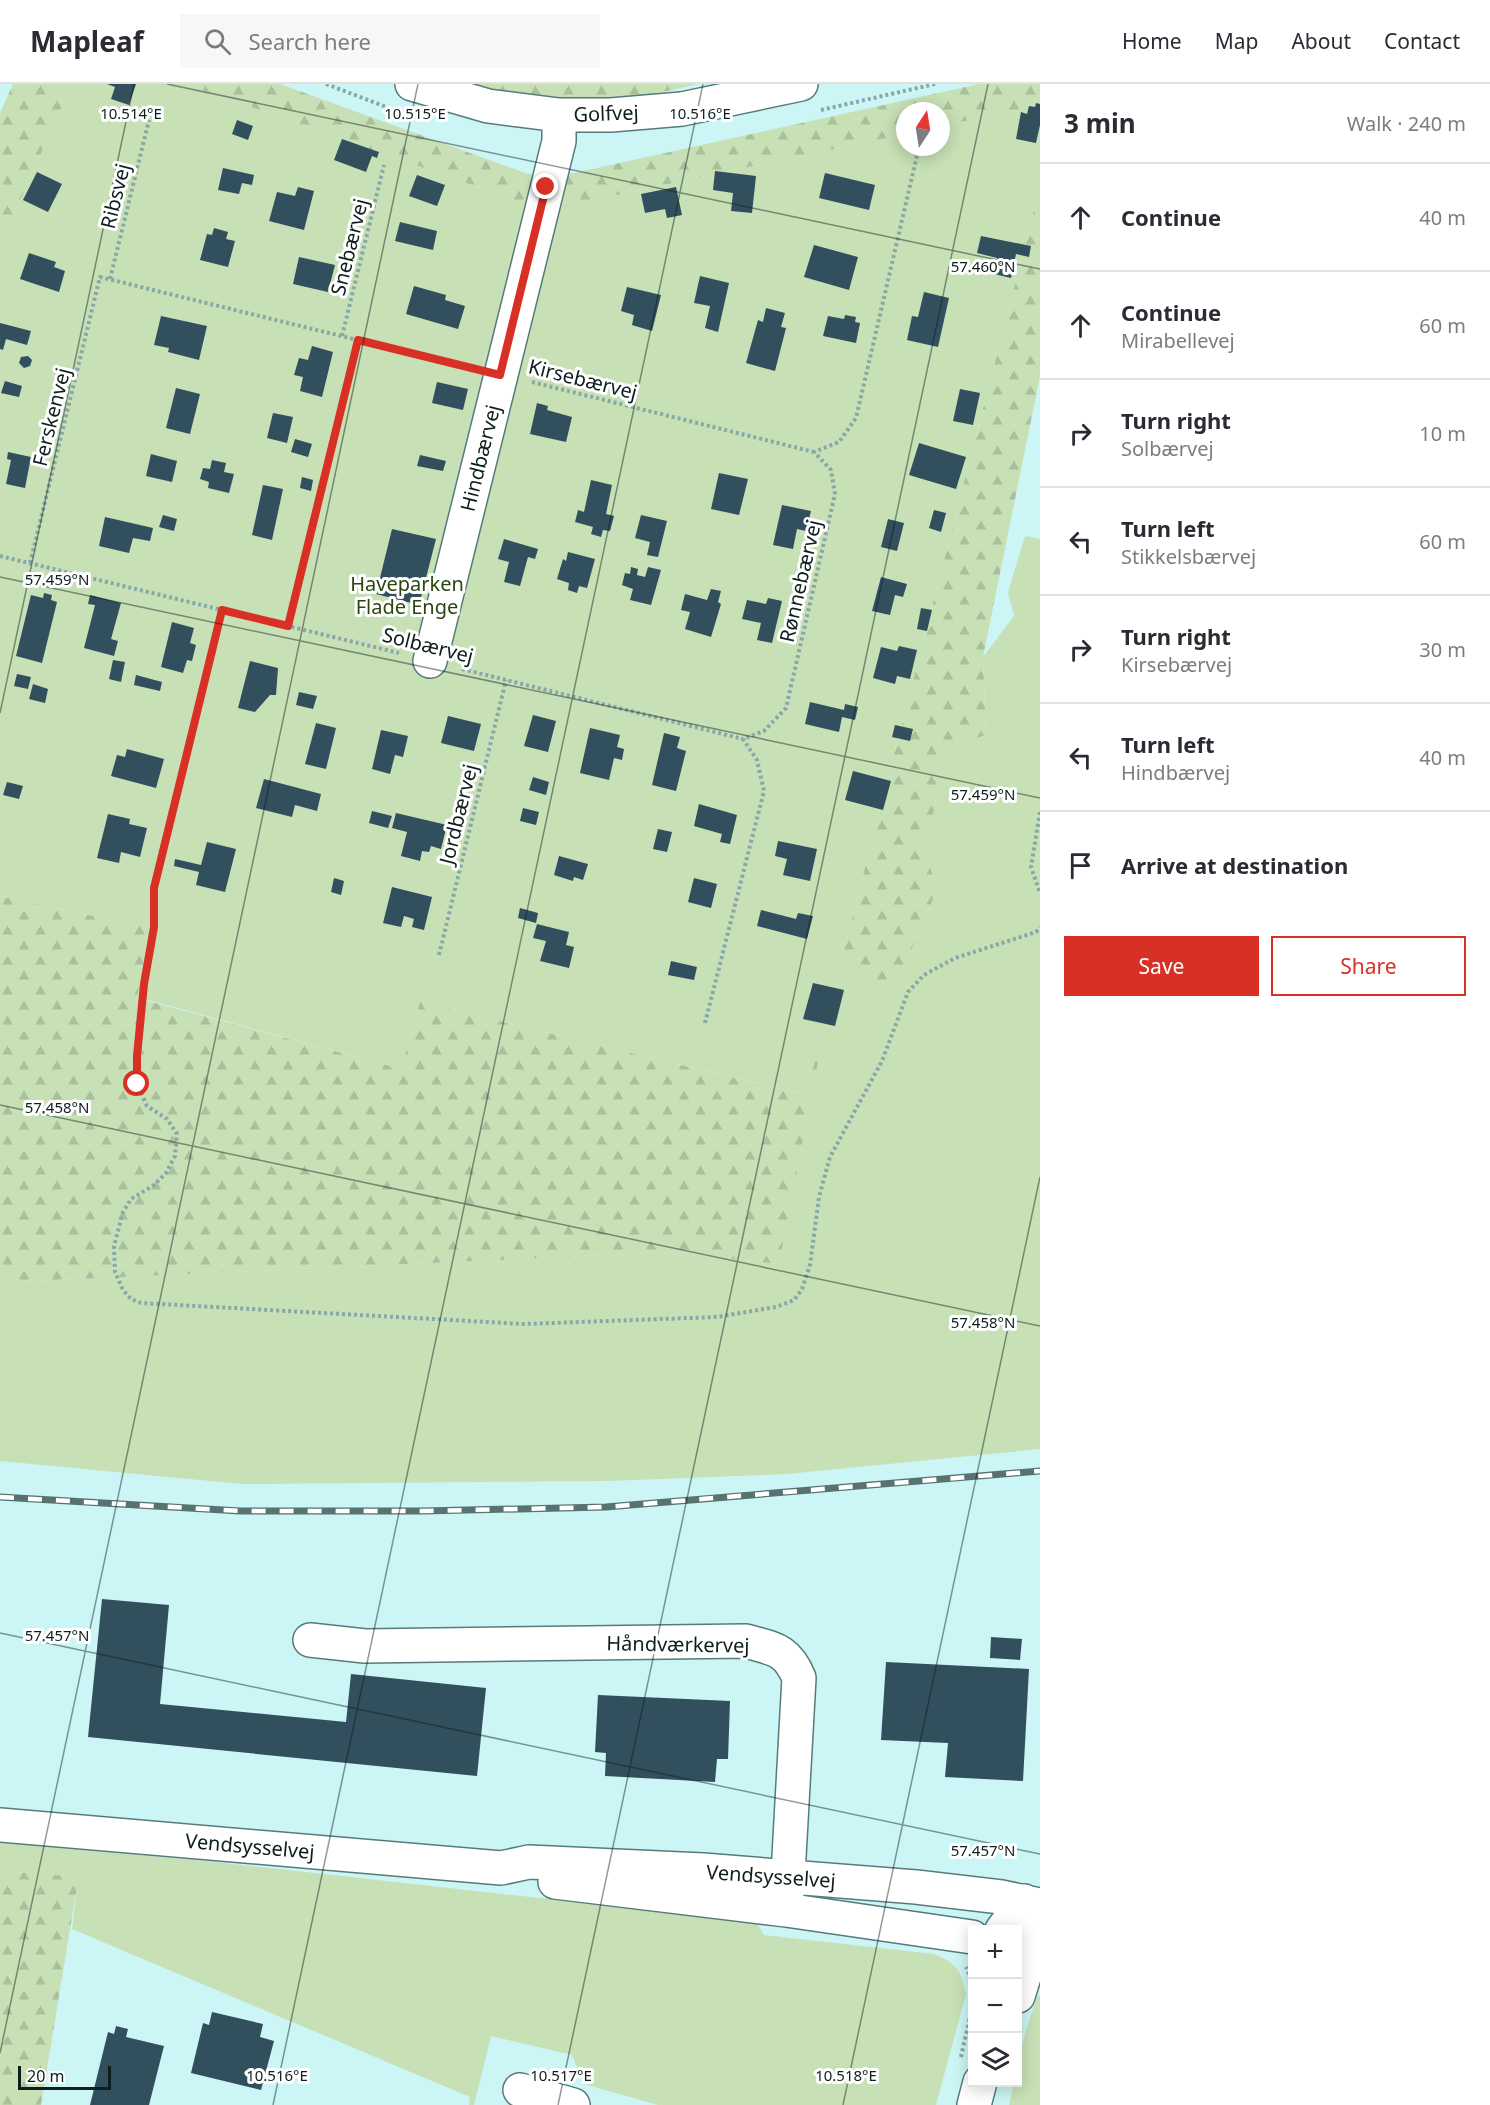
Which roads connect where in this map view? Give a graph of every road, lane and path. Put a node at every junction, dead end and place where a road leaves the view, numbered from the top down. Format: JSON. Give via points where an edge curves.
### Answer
{"nodes":[{"id":1,"x":412,"y":84,"type":"edge"},
{"id":2,"x":801,"y":84,"type":"edge"},
{"id":3,"x":559,"y":115,"type":"junction"},
{"id":4,"x":149,"y":120,"type":"dead end"},
{"id":5,"x":917,"y":156,"type":"edge"},
{"id":6,"x":384,"y":165,"type":"dead end"},
{"id":7,"x":100,"y":277,"type":"joint"},
{"id":8,"x":110,"y":279,"type":"junction"},
{"id":9,"x":342,"y":336,"type":"junction"},
{"id":10,"x":358,"y":340,"type":"junction"},
{"id":11,"x":500,"y":375,"type":"junction"},
{"id":12,"x":814,"y":452,"type":"junction"},
{"id":13,"x":0,"y":556,"type":"edge"},
{"id":14,"x":30,"y":563,"type":"junction"},
{"id":15,"x":222,"y":610,"type":"junction"},
{"id":16,"x":288,"y":626,"type":"junction"},
{"id":17,"x":430,"y":661,"type":"junction"},
{"id":18,"x":506,"y":680,"type":"junction"},
{"id":19,"x":743,"y":739,"type":"junction"},
{"id":20,"x":1040,"y":812,"type":"edge"},
{"id":21,"x":1040,"y":893,"type":"edge"},
{"id":22,"x":1040,"y":927,"type":"edge"},
{"id":23,"x":439,"y":955,"type":"dead end"},
{"id":24,"x":705,"y":1023,"type":"dead end"},
{"id":25,"x":310,"y":1640,"type":"dead end"},
{"id":26,"x":0,"y":1825,"type":"edge"},
{"id":27,"x":786,"y":1894,"type":"junction"},
{"id":28,"x":1032,"y":1903,"type":"edge"},
{"id":29,"x":1007,"y":1925,"type":"edge"},
{"id":30,"x":1030,"y":1947,"type":"edge"},
{"id":31,"x":968,"y":1950,"type":"edge"},
{"id":32,"x":972,"y":1979,"type":"edge"},
{"id":33,"x":1022,"y":1979,"type":"edge"},
{"id":34,"x":971,"y":2033,"type":"edge"},
{"id":35,"x":971,"y":2087,"type":"edge"},
{"id":36,"x":520,"y":2090,"type":"dead end"},
{"id":37,"x":573,"y":2105,"type":"edge"},
{"id":38,"x":974,"y":2105,"type":"edge"}],
"edges":[{"from":1,"to":3,"type":"street","name":"Golfvej","via":[[488,106]]},
{"from":2,"to":3,"type":"street","name":"Golfvej","via":[[682,109]]},
{"from":3,"to":11,"type":"street","name":"Hindbærvej","via":[[559,141]]},
{"from":4,"to":8,"type":"path","name":"Ribsvej"},
{"from":5,"to":12,"type":"path","via":[[856,418],[839,442]]},
{"from":6,"to":9,"type":"path","name":"Snebærvej"},
{"from":7,"to":8,"type":"path","name":"Kirsebærvej"},
{"from":7,"to":14,"type":"path","name":"Ferskenvej"},
{"from":8,"to":9,"type":"path","name":"Kirsebærvej"},
{"from":9,"to":10,"type":"path","name":"Kirsebærvej"},
{"from":10,"to":11,"type":"path","name":"Kirsebærvej"},
{"from":10,"to":16,"type":"path"},
{"from":11,"to":12,"type":"path","name":"Kirsebærvej"},
{"from":11,"to":17,"type":"street","name":"Hindbærvej"},
{"from":12,"to":19,"type":"path","name":"Rønnebærvej","via":[[831,470],[836,494],[786,708],[764,730]]},
{"from":13,"to":14,"type":"path","name":"Solbærvej"},
{"from":14,"to":15,"type":"path","name":"Solbærvej"},
{"from":15,"to":16,"type":"path","name":"Solbærvej"},
{"from":15,"to":22,"type":"path","via":[[154,888],[154,927],[144,984],[137,1084],[147,1106],[167,1119],[177,1134],[175,1156],[166,1173],[131,1199],[123,1212],[114,1246],[115,1272],[130,1299],[141,1303],[524,1324],[717,1317],[794,1300],[810,1265],[819,1197],[831,1157],[882,1061],[908,992],[924,975],[955,958],[1036,932]]},
{"from":16,"to":17,"type":"path","name":"Solbærvej"},
{"from":17,"to":18,"type":"path","name":"Solbærvej"},
{"from":18,"to":19,"type":"path","name":"Solbærvej"},
{"from":18,"to":23,"type":"path","name":"Jordbærvej"},
{"from":19,"to":24,"type":"path","via":[[757,760],[764,791]]},
{"from":20,"to":21,"type":"path","via":[[1031,867]]},
{"from":25,"to":27,"type":"street","name":"Håndværkervej","via":[[365,1646],[746,1641],[774,1649],[792,1661],[799,1678]]},
{"from":26,"to":27,"type":"street","name":"Vendsysselvej","via":[[501,1868],[529,1862],[703,1870]]},
{"from":27,"to":28,"type":"street","name":"Vendsysselvej","via":[[916,1887]]},
{"from":27,"to":31,"type":"street","name":"Vendsysselvej"},
{"from":28,"to":29,"type":"street"},
{"from":28,"to":30,"type":"street"},
{"from":30,"to":33,"type":"street"},
{"from":32,"to":34,"type":"path"},
{"from":35,"to":38,"type":"street"},
{"from":36,"to":37,"type":"street"}]}
